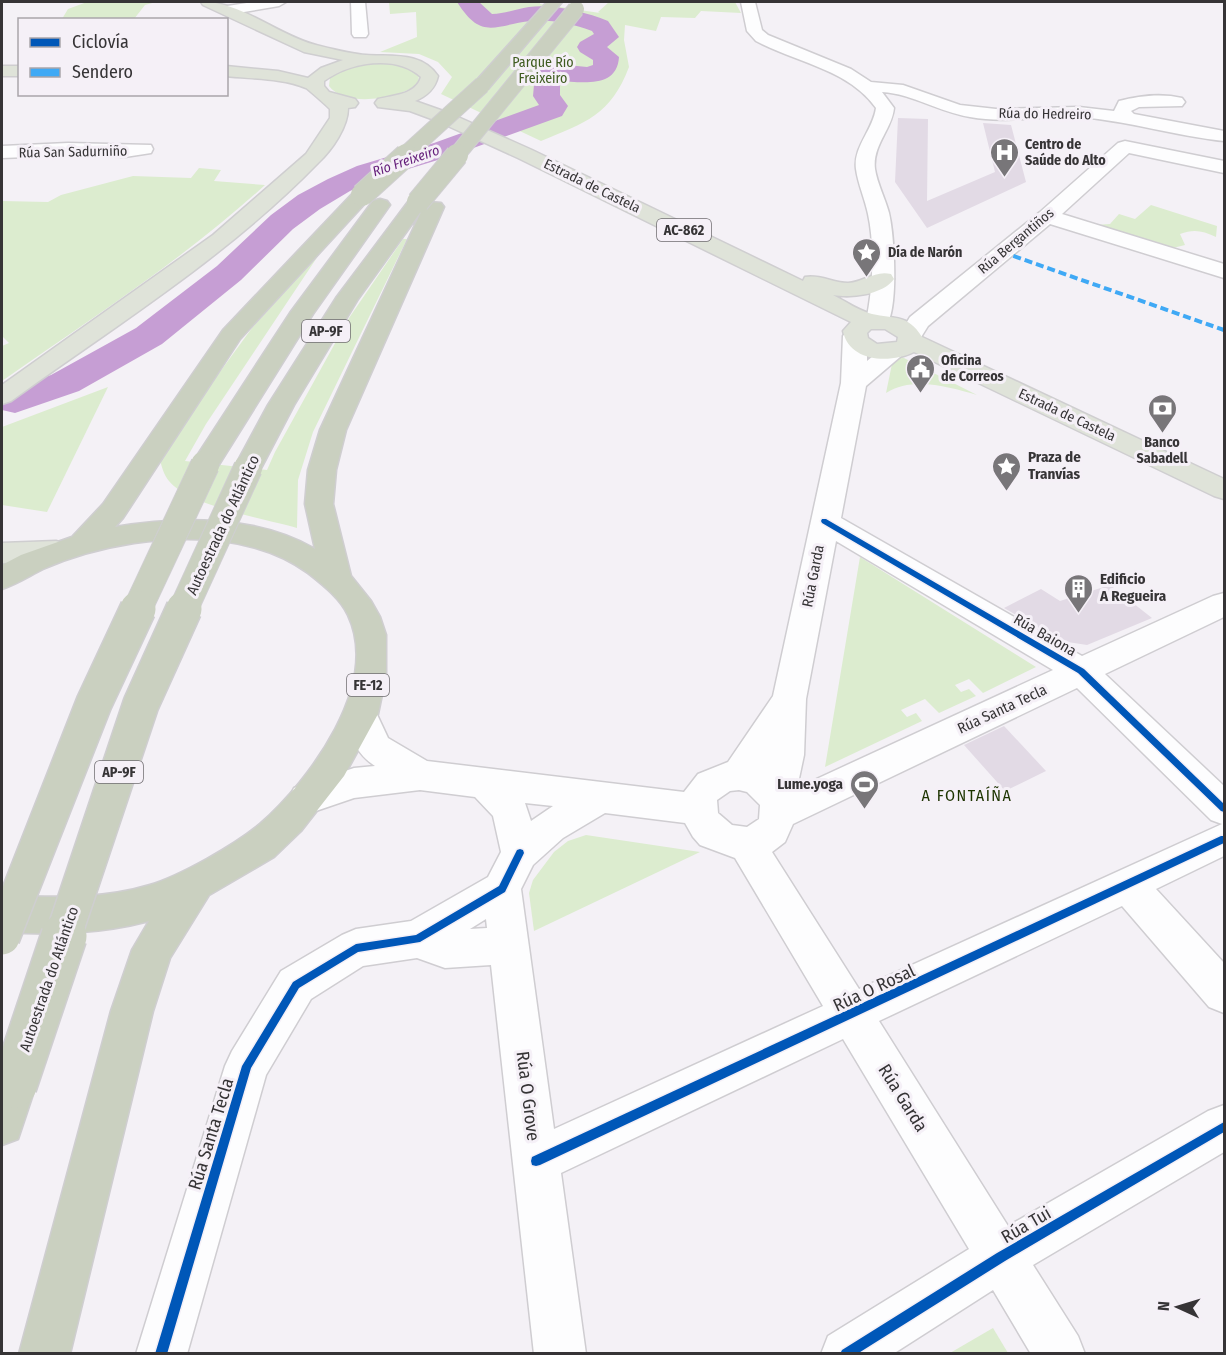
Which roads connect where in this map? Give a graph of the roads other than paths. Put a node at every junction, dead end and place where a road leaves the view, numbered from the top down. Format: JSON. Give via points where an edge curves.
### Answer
{"nodes":[{"id":1,"x":208,"y":2,"type":"edge"},
{"id":2,"x":277,"y":2,"type":"edge"},
{"id":3,"x":358,"y":2,"type":"edge"},
{"id":4,"x":748,"y":2,"type":"edge"},
{"id":5,"x":553,"y":4,"type":"edge"},
{"id":6,"x":579,"y":5,"type":"edge"},
{"id":7,"x":226,"y":10,"type":"junction"},
{"id":8,"x":360,"y":34,"type":"dead end"},
{"id":9,"x":370,"y":59,"type":"junction"},
{"id":10,"x":320,"y":67,"type":"junction"},
{"id":11,"x":2,"y":71,"type":"edge"},
{"id":12,"x":18,"y":71,"type":"edge"},
{"id":13,"x":228,"y":72,"type":"edge"},
{"id":14,"x":278,"y":76,"type":"junction"},
{"id":15,"x":868,"y":87,"type":"junction"},
{"id":16,"x":423,"y":90,"type":"junction"},
{"id":17,"x":331,"y":100,"type":"junction"},
{"id":18,"x":1176,"y":102,"type":"dead end"},
{"id":19,"x":372,"y":113,"type":"junction"},
{"id":20,"x":449,"y":120,"type":"junction"},
{"id":21,"x":1129,"y":120,"type":"junction"},
{"id":22,"x":1224,"y":136,"type":"edge"},
{"id":23,"x":328,"y":138,"type":"junction"},
{"id":24,"x":144,"y":149,"type":"dead end"},
{"id":25,"x":313,"y":158,"type":"junction"},
{"id":26,"x":5,"y":160,"type":"edge"},
{"id":27,"x":1224,"y":167,"type":"edge"},
{"id":28,"x":371,"y":200,"type":"junction"},
{"id":29,"x":426,"y":204,"type":"junction"},
{"id":30,"x":1047,"y":216,"type":"junction"},
{"id":31,"x":759,"y":266,"type":"junction"},
{"id":32,"x":1224,"y":271,"type":"edge"},
{"id":33,"x":883,"y":288,"type":"junction"},
{"id":34,"x":888,"y":333,"type":"junction"},
{"id":35,"x":854,"y":383,"type":"junction"},
{"id":36,"x":2,"y":396,"type":"edge"},
{"id":37,"x":1224,"y":490,"type":"edge"},
{"id":38,"x":824,"y":521,"type":"junction"},
{"id":39,"x":70,"y":547,"type":"junction"},
{"id":40,"x":2,"y":553,"type":"edge"},
{"id":41,"x":2,"y":578,"type":"edge"},
{"id":42,"x":337,"y":581,"type":"junction"},
{"id":43,"x":1224,"y":604,"type":"edge"},
{"id":44,"x":1082,"y":671,"type":"junction"},
{"id":45,"x":789,"y":699,"type":"junction"},
{"id":46,"x":361,"y":715,"type":"junction"},
{"id":47,"x":420,"y":775,"type":"junction"},
{"id":48,"x":739,"y":775,"type":"junction"},
{"id":49,"x":485,"y":783,"type":"junction"},
{"id":50,"x":600,"y":797,"type":"junction"},
{"id":51,"x":307,"y":800,"type":"junction"},
{"id":52,"x":778,"y":806,"type":"junction"},
{"id":53,"x":510,"y":809,"type":"junction"},
{"id":54,"x":699,"y":809,"type":"junction"},
{"id":55,"x":1224,"y":809,"type":"edge"},
{"id":56,"x":1224,"y":839,"type":"edge"},
{"id":57,"x":746,"y":843,"type":"junction"},
{"id":58,"x":511,"y":871,"type":"junction"},
{"id":59,"x":197,"y":881,"type":"junction"},
{"id":60,"x":1128,"y":885,"type":"junction"},
{"id":61,"x":2,"y":914,"type":"edge"},
{"id":62,"x":2,"y":937,"type":"edge"},
{"id":63,"x":417,"y":939,"type":"junction"},
{"id":64,"x":509,"y":945,"type":"junction"},
{"id":65,"x":1224,"y":993,"type":"edge"},
{"id":66,"x":852,"y":1015,"type":"junction"},
{"id":67,"x":8,"y":1104,"type":"edge"},
{"id":68,"x":1224,"y":1127,"type":"edge"},
{"id":69,"x":536,"y":1161,"type":"junction"},
{"id":70,"x":1001,"y":1257,"type":"junction"},
{"id":71,"x":44,"y":1353,"type":"edge"},
{"id":72,"x":161,"y":1353,"type":"edge"},
{"id":73,"x":560,"y":1353,"type":"edge"},
{"id":74,"x":846,"y":1353,"type":"edge"},
{"id":75,"x":1060,"y":1353,"type":"edge"}],
"edges":[{"from":1,"to":7,"type":"main road","number":"AC-862"},
{"from":2,"to":7,"type":"street"},
{"from":3,"to":8,"type":"street"},
{"from":4,"to":15,"type":"street","via":[[755,31],[762,38],[837,69]]},
{"from":5,"to":28,"type":"highway","number":"AP-9F","bridge":true,"via":[[482,85]]},
{"from":6,"to":29,"type":"highway","bridge":true,"via":[[553,46]]},
{"from":7,"to":10,"type":"main road","number":"AC-862"},
{"from":9,"to":10,"type":"main road","number":"AC-862"},
{"from":9,"to":10,"type":"main road","number":"AC-862"},
{"from":9,"to":16,"type":"main road","number":"AC-862","via":[[403,61],[426,69],[430,83]]},
{"from":10,"to":14,"type":"main road"},
{"from":10,"to":14,"type":"main road"},
{"from":10,"to":17,"type":"main road","number":"AC-862","via":[[317,92]]},
{"from":11,"to":12,"type":"main road"},
{"from":13,"to":14,"type":"main road"},
{"from":15,"to":21,"type":"street","name":"Rúa do Hedreiro","via":[[920,93],[970,112],[1049,111]]},
{"from":15,"to":33,"type":"street","via":[[885,108],[867,151],[865,168],[880,222]]},
{"from":16,"to":19,"type":"main road"},
{"from":16,"to":20,"type":"main road","number":"AC-862","via":[[428,104]]},
{"from":17,"to":19,"type":"main road"},
{"from":17,"to":23,"type":"main road","via":[[339,108],[339,118]]},
{"from":18,"to":21,"type":"street","via":[[1125,105],[1122,112]]},
{"from":19,"to":20,"type":"main road"},
{"from":19,"to":23,"type":"main road","via":[[358,111]]},
{"from":19,"to":25,"type":"main road","via":[[336,146]]},
{"from":20,"to":31,"type":"main road","name":"Estrada de Castela","number":"AC-862"},
{"from":21,"to":22,"type":"street","name":"Rúa do Hedreiro"},
{"from":23,"to":25,"type":"main road"},
{"from":24,"to":26,"type":"street","name":"Rúa San Sadurniño","via":[[69,149],[21,153]]},
{"from":25,"to":36,"type":"main road","via":[[221,240]]},
{"from":27,"to":30,"type":"street","name":"Rúa Bergantiños","via":[[1125,147]]},
{"from":28,"to":39,"type":"highway","via":[[231,335],[113,512]]},
{"from":28,"to":62,"type":"highway","number":"AP-9F","bridge":true,"via":[[205,465],[94,703]]},
{"from":29,"to":42,"type":"highway","via":[[333,430],[322,470],[319,504]]},
{"from":29,"to":67,"type":"highway","name":"Autoestrada do Atlántico","number":"AP-9F","bridge":true,"via":[[347,298],[281,405],[248,468],[141,704]]},
{"from":30,"to":32,"type":"street"},
{"from":30,"to":34,"type":"street","name":"Rúa Bergantiños","via":[[918,322]]},
{"from":31,"to":33,"type":"main road","via":[[778,267],[833,290]]},
{"from":31,"to":34,"type":"main road","name":"Estrada de Castela","number":"AC-862"},
{"from":33,"to":34,"type":"street"},
{"from":34,"to":35,"type":"street"},
{"from":34,"to":35,"type":"street","name":"Rúa Garda"},
{"from":34,"to":37,"type":"main road","name":"Estrada de Castela","number":"AC-862"},
{"from":35,"to":38,"type":"street","name":"Rúa Garda"},
{"from":38,"to":44,"type":"street","name":"Rúa Baiona"},
{"from":38,"to":45,"type":"street","name":"Rúa Garda"},
{"from":39,"to":40,"type":"main road"},
{"from":39,"to":41,"type":"highway","number":"FE-12"},
{"from":39,"to":42,"type":"highway","number":"FE-12","via":[[141,532],[241,535],[277,543],[307,558]]},
{"from":42,"to":46,"type":"highway","number":"FE-12","via":[[357,601],[370,634],[370,676]]},
{"from":43,"to":44,"type":"street","name":"Rúa Santa Tecla"},
{"from":44,"to":52,"type":"street","name":"Rúa Santa Tecla"},
{"from":44,"to":55,"type":"street","name":"Rúa Baiona"},
{"from":45,"to":48,"type":"street","name":"Rúa Garda"},
{"from":45,"to":52,"type":"street","name":"Rúa Garda"},
{"from":46,"to":47,"type":"street","via":[[374,747]]},
{"from":46,"to":51,"type":"highway","number":"FE-12"},
{"from":47,"to":49,"type":"street"},
{"from":47,"to":51,"type":"street","via":[[354,783]]},
{"from":48,"to":52,"type":"street","via":[[771,789]]},
{"from":48,"to":54,"type":"street","via":[[714,780],[705,788]]},
{"from":49,"to":50,"type":"street"},
{"from":49,"to":53,"type":"street"},
{"from":50,"to":53,"type":"street","via":[[539,798]]},
{"from":50,"to":54,"type":"street"},
{"from":50,"to":58,"type":"street","name":"Rúa Santa Tecla","via":[[550,826]]},
{"from":51,"to":59,"type":"highway","number":"FE-12","via":[[262,844]]},
{"from":52,"to":57,"type":"street","via":[[777,824],[770,833]]},
{"from":53,"to":58,"type":"street"},
{"from":54,"to":57,"type":"street","via":[[710,831],[733,842]]},
{"from":56,"to":60,"type":"street","name":"Rúa O Rosal"},
{"from":57,"to":66,"type":"street","name":"Rúa Garda"},
{"from":58,"to":63,"type":"street","name":"Rúa Santa Tecla"},
{"from":58,"to":64,"type":"street","name":"Rúa O Grove"},
{"from":59,"to":61,"type":"highway","number":"FE-12","via":[[152,902],[108,912]]},
{"from":59,"to":71,"type":"highway","via":[[152,950],[132,1011]]},
{"from":60,"to":65,"type":"street"},
{"from":60,"to":66,"type":"street","name":"Rúa O Rosal"},
{"from":63,"to":64,"type":"street","via":[[446,949]]},
{"from":63,"to":72,"type":"street","name":"Rúa Santa Tecla","via":[[356,948],[296,985],[247,1066]]},
{"from":64,"to":69,"type":"street","name":"Rúa O Grove"},
{"from":66,"to":69,"type":"street","name":"Rúa O Rosal"},
{"from":66,"to":70,"type":"street","name":"Rúa Garda"},
{"from":68,"to":70,"type":"street","name":"Rúa Tui"},
{"from":69,"to":73,"type":"street","name":"Rúa O Grove"},
{"from":70,"to":74,"type":"street","name":"Rúa Tui"},
{"from":70,"to":75,"type":"street","name":"Rúa Garda"}]}
